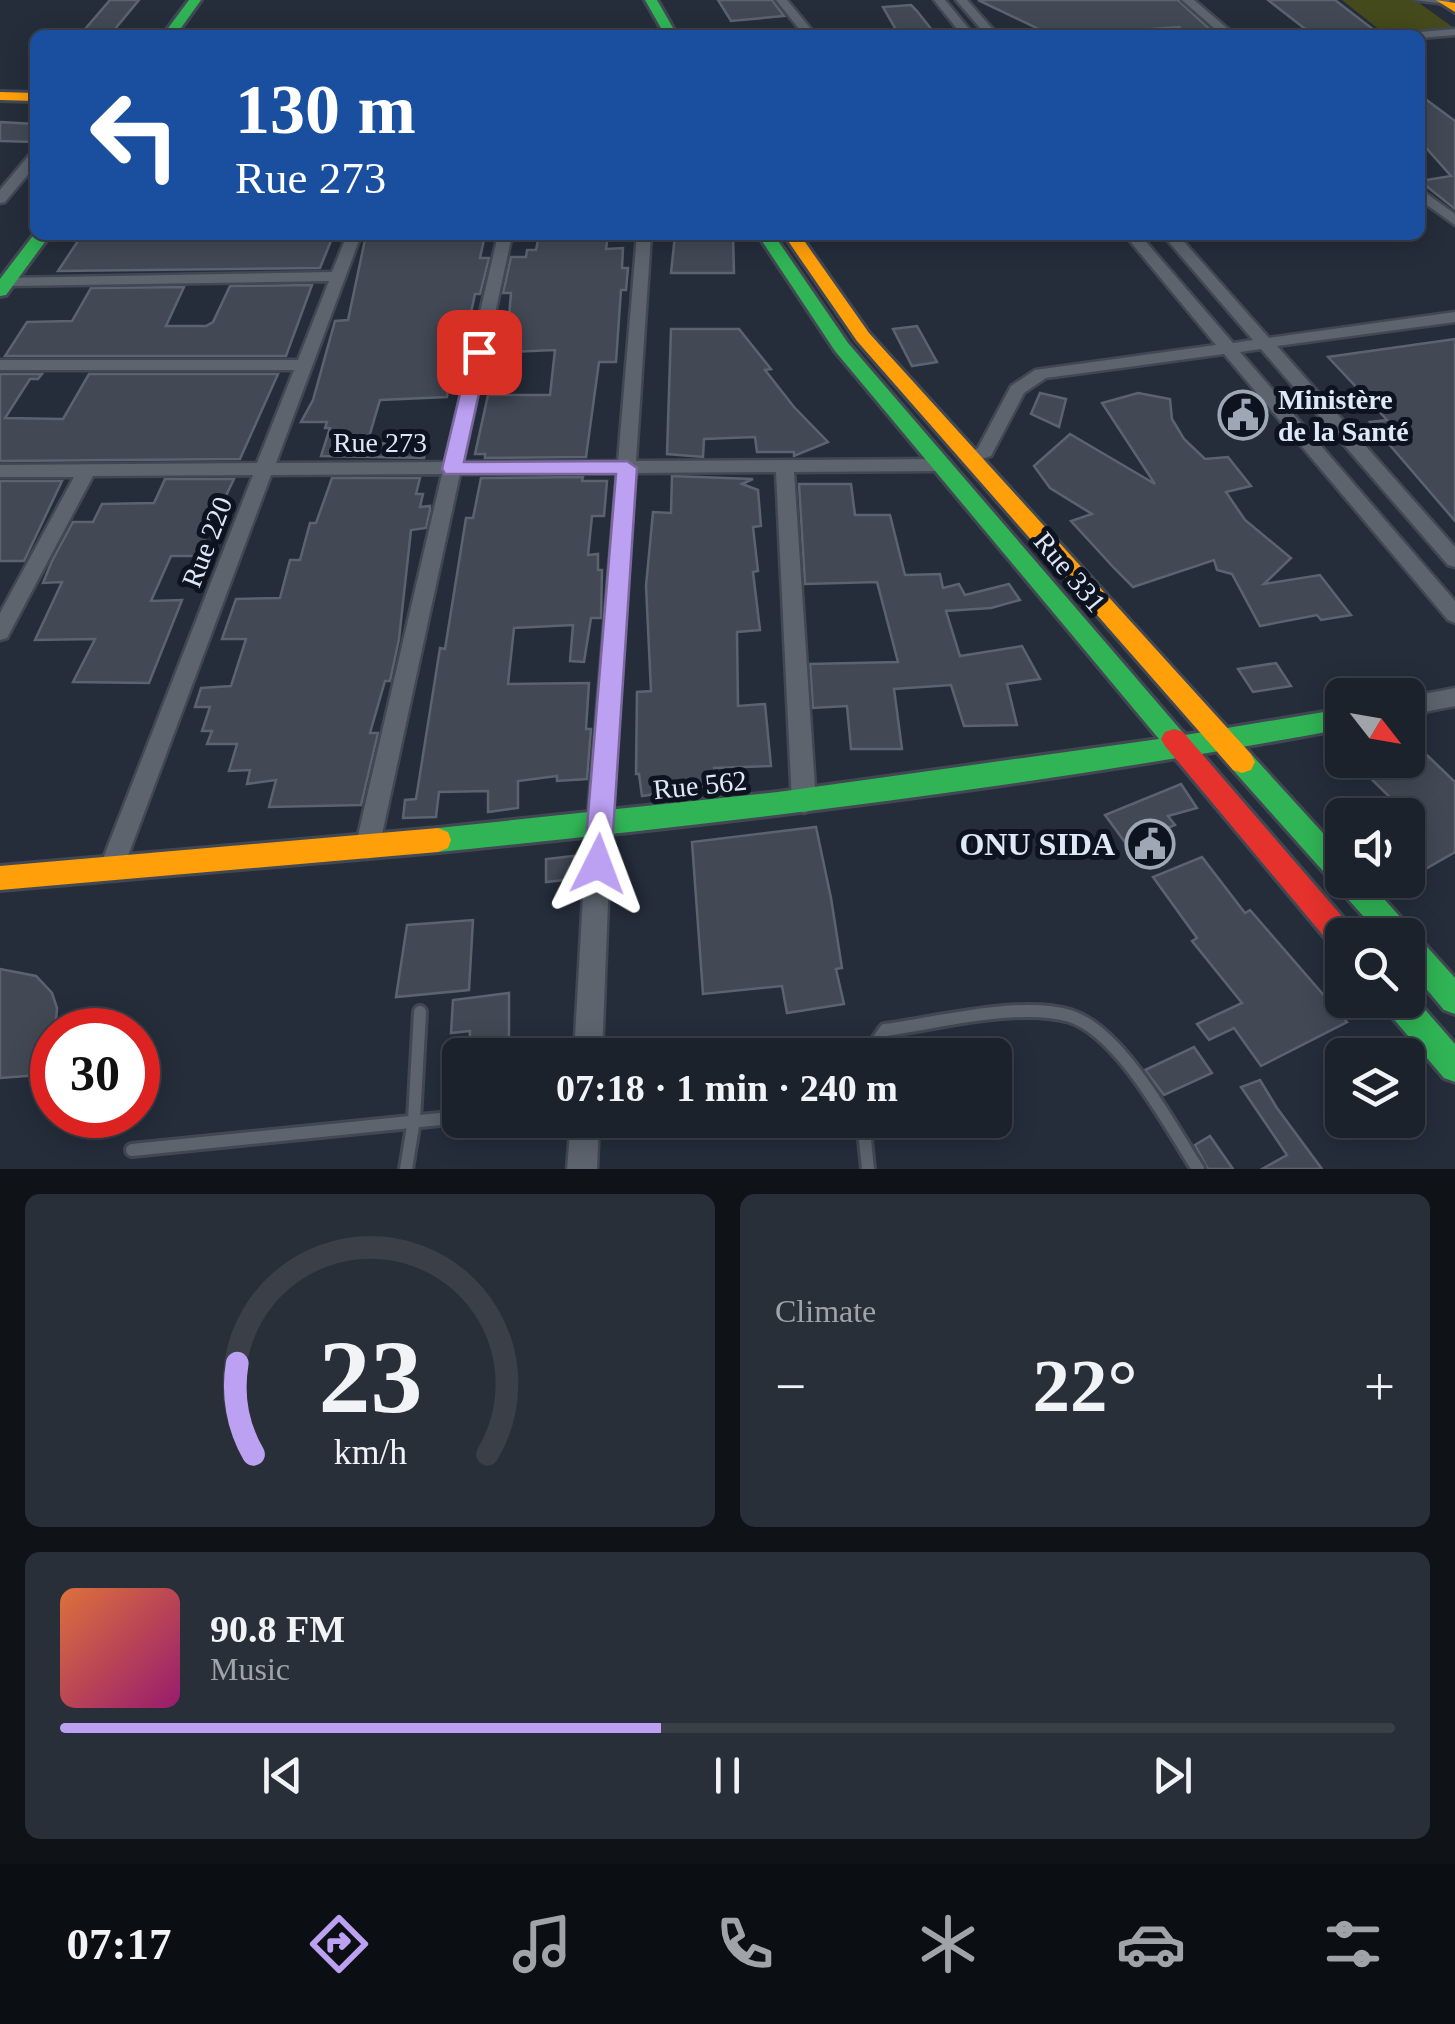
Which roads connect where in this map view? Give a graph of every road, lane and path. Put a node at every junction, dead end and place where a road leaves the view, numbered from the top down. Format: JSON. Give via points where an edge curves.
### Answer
{"nodes":[{"id":1,"x":195,"y":0,"type":"edge"},
{"id":2,"x":220,"y":0,"type":"edge"},
{"id":3,"x":630,"y":0,"type":"edge"},
{"id":4,"x":651,"y":0,"type":"edge"},
{"id":5,"x":781,"y":0,"type":"edge"},
{"id":6,"x":939,"y":0,"type":"edge"},
{"id":7,"x":960,"y":0,"type":"edge"},
{"id":8,"x":1187,"y":0,"type":"edge"},
{"id":9,"x":1420,"y":0,"type":"edge"},
{"id":10,"x":1447,"y":3,"type":"edge"},
{"id":11,"x":173,"y":30,"type":"edge"},
{"id":12,"x":198,"y":30,"type":"edge"},
{"id":13,"x":647,"y":30,"type":"edge"},
{"id":14,"x":669,"y":30,"type":"edge"},
{"id":15,"x":806,"y":30,"type":"edge"},
{"id":16,"x":964,"y":30,"type":"edge"},
{"id":17,"x":987,"y":30,"type":"edge"},
{"id":18,"x":1223,"y":30,"type":"edge"},
{"id":19,"x":1455,"y":32,"type":"edge"},
{"id":20,"x":1425,"y":35,"type":"edge"},
{"id":21,"x":0,"y":96,"type":"edge"},
{"id":22,"x":30,"y":97,"type":"edge"},
{"id":23,"x":30,"y":163,"type":"edge"},
{"id":24,"x":1425,"y":196,"type":"edge"},
{"id":25,"x":0,"y":199,"type":"edge"},
{"id":26,"x":30,"y":215,"type":"edge"},
{"id":27,"x":1455,"y":221,"type":"edge"},
{"id":28,"x":38,"y":240,"type":"edge"},
{"id":29,"x":352,"y":240,"type":"edge"},
{"id":30,"x":505,"y":240,"type":"edge"},
{"id":31,"x":644,"y":240,"type":"edge"},
{"id":32,"x":769,"y":240,"type":"edge"},
{"id":33,"x":795,"y":240,"type":"edge"},
{"id":34,"x":1136,"y":240,"type":"edge"},
{"id":35,"x":1174,"y":240,"type":"edge"},
{"id":36,"x":0,"y":252,"type":"edge"},
{"id":37,"x":338,"y":276,"type":"junction"},
{"id":38,"x":4,"y":286,"type":"edge"},
{"id":39,"x":1455,"y":318,"type":"edge"},
{"id":40,"x":1266,"y":344,"type":"junction"},
{"id":41,"x":1228,"y":349,"type":"junction"},
{"id":42,"x":0,"y":365,"type":"edge"},
{"id":43,"x":304,"y":365,"type":"junction"},
{"id":44,"x":970,"y":456,"type":"junction"},
{"id":45,"x":940,"y":465,"type":"junction"},
{"id":46,"x":785,"y":466,"type":"junction"},
{"id":47,"x":627,"y":468,"type":"junction"},
{"id":48,"x":452,"y":469,"type":"junction"},
{"id":49,"x":264,"y":470,"type":"junction"},
{"id":50,"x":0,"y":471,"type":"edge"},
{"id":51,"x":86,"y":472,"type":"junction"},
{"id":52,"x":1455,"y":560,"type":"edge"},
{"id":53,"x":1455,"y":616,"type":"edge"},
{"id":54,"x":0,"y":632,"type":"edge"},
{"id":55,"x":1455,"y":697,"type":"edge"},
{"id":56,"x":1425,"y":703,"type":"edge"},
{"id":57,"x":1325,"y":722,"type":"edge"},
{"id":58,"x":1226,"y":741,"type":"junction"},
{"id":59,"x":1182,"y":751,"type":"junction"},
{"id":60,"x":804,"y":803,"type":"junction"},
{"id":61,"x":599,"y":826,"type":"junction"},
{"id":62,"x":367,"y":848,"type":"junction"},
{"id":63,"x":1325,"y":854,"type":"edge"},
{"id":64,"x":111,"y":869,"type":"junction"},
{"id":65,"x":0,"y":878,"type":"edge"},
{"id":66,"x":1365,"y":898,"type":"edge"},
{"id":67,"x":1326,"y":918,"type":"edge"},
{"id":68,"x":1383,"y":918,"type":"edge"},
{"id":69,"x":1425,"y":966,"type":"edge"},
{"id":70,"x":1455,"y":1000,"type":"edge"},
{"id":71,"x":420,"y":1012,"type":"dead end"},
{"id":72,"x":1412,"y":1018,"type":"edge"},
{"id":73,"x":589,"y":1038,"type":"edge"},
{"id":74,"x":880,"y":1038,"type":"edge"},
{"id":75,"x":1455,"y":1068,"type":"edge"},
{"id":76,"x":442,"y":1118,"type":"edge"},
{"id":77,"x":414,"y":1120,"type":"junction"},
{"id":78,"x":584,"y":1138,"type":"edge"},
{"id":79,"x":865,"y":1138,"type":"edge"},
{"id":80,"x":132,"y":1150,"type":"dead end"},
{"id":81,"x":406,"y":1169,"type":"edge"},
{"id":82,"x":582,"y":1169,"type":"edge"},
{"id":83,"x":868,"y":1169,"type":"edge"},
{"id":84,"x":1198,"y":1169,"type":"edge"}],
"edges":[{"from":1,"to":11,"type":"main road"},
{"from":2,"to":12,"type":"main road"},
{"from":3,"to":13,"type":"main road"},
{"from":4,"to":14,"type":"main road"},
{"from":5,"to":15,"type":"street"},
{"from":6,"to":16,"type":"street"},
{"from":7,"to":17,"type":"street"},
{"from":8,"to":18,"type":"street"},
{"from":9,"to":10,"type":"street"},
{"from":19,"to":20,"type":"street"},
{"from":21,"to":22,"type":"main road"},
{"from":23,"to":25,"type":"street"},
{"from":24,"to":27,"type":"street"},
{"from":26,"to":36,"type":"main road"},
{"from":28,"to":38,"type":"main road"},
{"from":29,"to":37,"type":"street","name":"Rue 220"},
{"from":30,"to":48,"type":"street"},
{"from":31,"to":47,"type":"street"},
{"from":32,"to":45,"type":"main road","name":"Rue 331","via":[[841,347]]},
{"from":33,"to":44,"type":"main road","name":"Rue 331","via":[[863,337]]},
{"from":34,"to":41,"type":"street"},
{"from":35,"to":40,"type":"street"},
{"from":37,"to":38,"type":"street"},
{"from":37,"to":43,"type":"street","name":"Rue 220"},
{"from":39,"to":40,"type":"street"},
{"from":40,"to":41,"type":"street"},
{"from":40,"to":52,"type":"street"},
{"from":41,"to":44,"type":"street","via":[[1041,374],[1018,390],[985,452]]},
{"from":41,"to":53,"type":"street"},
{"from":42,"to":43,"type":"street"},
{"from":43,"to":49,"type":"street","name":"Rue 220"},
{"from":44,"to":58,"type":"main road","name":"Rue 331"},
{"from":45,"to":46,"type":"street","name":"Rue 273"},
{"from":45,"to":59,"type":"main road","name":"Rue 331"},
{"from":46,"to":47,"type":"street","name":"Rue 273"},
{"from":46,"to":60,"type":"street"},
{"from":47,"to":48,"type":"street","name":"Rue 273"},
{"from":47,"to":61,"type":"street"},
{"from":48,"to":49,"type":"street","name":"Rue 273"},
{"from":48,"to":62,"type":"street"},
{"from":49,"to":51,"type":"street","name":"Rue 273"},
{"from":49,"to":64,"type":"street","name":"Rue 220"},
{"from":50,"to":51,"type":"street","name":"Rue 273"},
{"from":51,"to":54,"type":"street"},
{"from":55,"to":56,"type":"street"},
{"from":57,"to":58,"type":"main road","name":"Rue 562"},
{"from":58,"to":59,"type":"main road","name":"Rue 562"},
{"from":58,"to":63,"type":"main road","name":"Rue 331"},
{"from":59,"to":60,"type":"main road","name":"Rue 562"},
{"from":59,"to":67,"type":"main road","name":"Rue 331"},
{"from":60,"to":61,"type":"main road","name":"Rue 562"},
{"from":61,"to":62,"type":"main road","name":"Rue 562"},
{"from":61,"to":73,"type":"street"},
{"from":62,"to":64,"type":"main road","name":"Rue 562"},
{"from":64,"to":65,"type":"main road","name":"Rue 562"},
{"from":66,"to":68,"type":"main road"},
{"from":69,"to":70,"type":"main road"},
{"from":71,"to":77,"type":"lane"},
{"from":72,"to":75,"type":"main road"},
{"from":74,"to":84,"type":"lane","via":[[885,1030],[1023,1014],[1073,1016],[1120,1054]]},
{"from":76,"to":77,"type":"lane"},
{"from":77,"to":80,"type":"lane"},
{"from":77,"to":81,"type":"lane"},
{"from":78,"to":82,"type":"street"},
{"from":79,"to":83,"type":"lane"}]}
